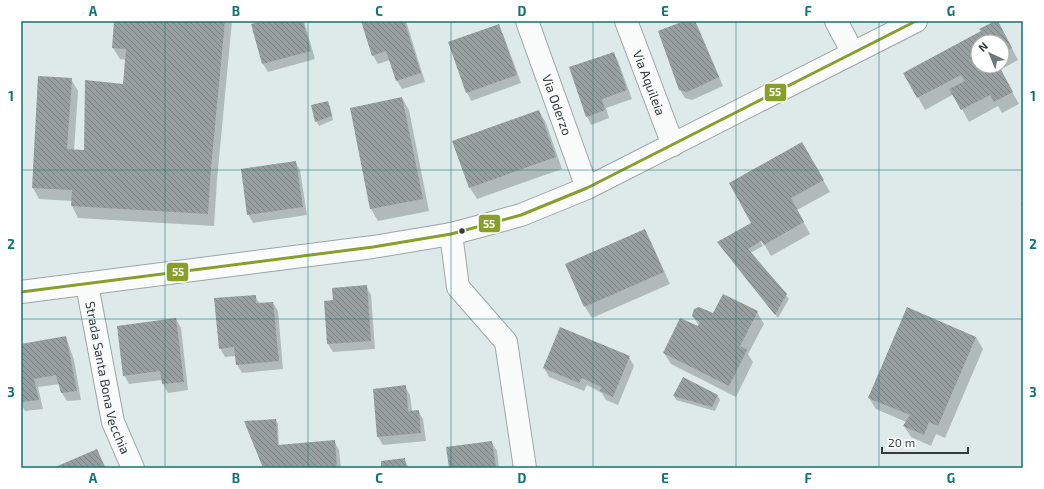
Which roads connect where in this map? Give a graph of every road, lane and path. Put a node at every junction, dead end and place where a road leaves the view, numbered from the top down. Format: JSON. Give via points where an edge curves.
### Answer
{"nodes":[{"id":1,"x":527,"y":21,"type":"edge"},
{"id":2,"x":626,"y":21,"type":"edge"},
{"id":3,"x":836,"y":21,"type":"edge"},
{"id":4,"x":916,"y":21,"type":"edge"},
{"id":5,"x":853,"y":53,"type":"junction"},
{"id":6,"x":673,"y":145,"type":"junction"},
{"id":7,"x":587,"y":188,"type":"junction"},
{"id":8,"x":451,"y":234,"type":"junction"},
{"id":9,"x":87,"y":285,"type":"junction"},
{"id":10,"x":21,"y":292,"type":"edge"},
{"id":11,"x":133,"y":468,"type":"edge"},
{"id":12,"x":525,"y":468,"type":"edge"}],
"edges":[{"from":1,"to":7,"type":"street","name":"Via Oderzo"},
{"from":2,"to":6,"type":"street","name":"Via Aquileia"},
{"from":3,"to":5,"type":"street"},
{"from":4,"to":5,"type":"street","name":"Strada Santa Bona Vecchia"},
{"from":5,"to":6,"type":"street","name":"Strada Santa Bona Vecchia"},
{"from":6,"to":7,"type":"street","name":"Strada Santa Bona Vecchia"},
{"from":7,"to":8,"type":"street","name":"Strada Santa Bona Vecchia","via":[[521,215]]},
{"from":8,"to":9,"type":"street","name":"Strada Santa Bona Vecchia","via":[[373,247]]},
{"from":8,"to":12,"type":"street","via":[[458,287],[506,342]]},
{"from":9,"to":10,"type":"street","name":"Strada Santa Bona Vecchia"},
{"from":9,"to":11,"type":"street","name":"Strada Santa Bona Vecchia","via":[[113,422]]}]}
